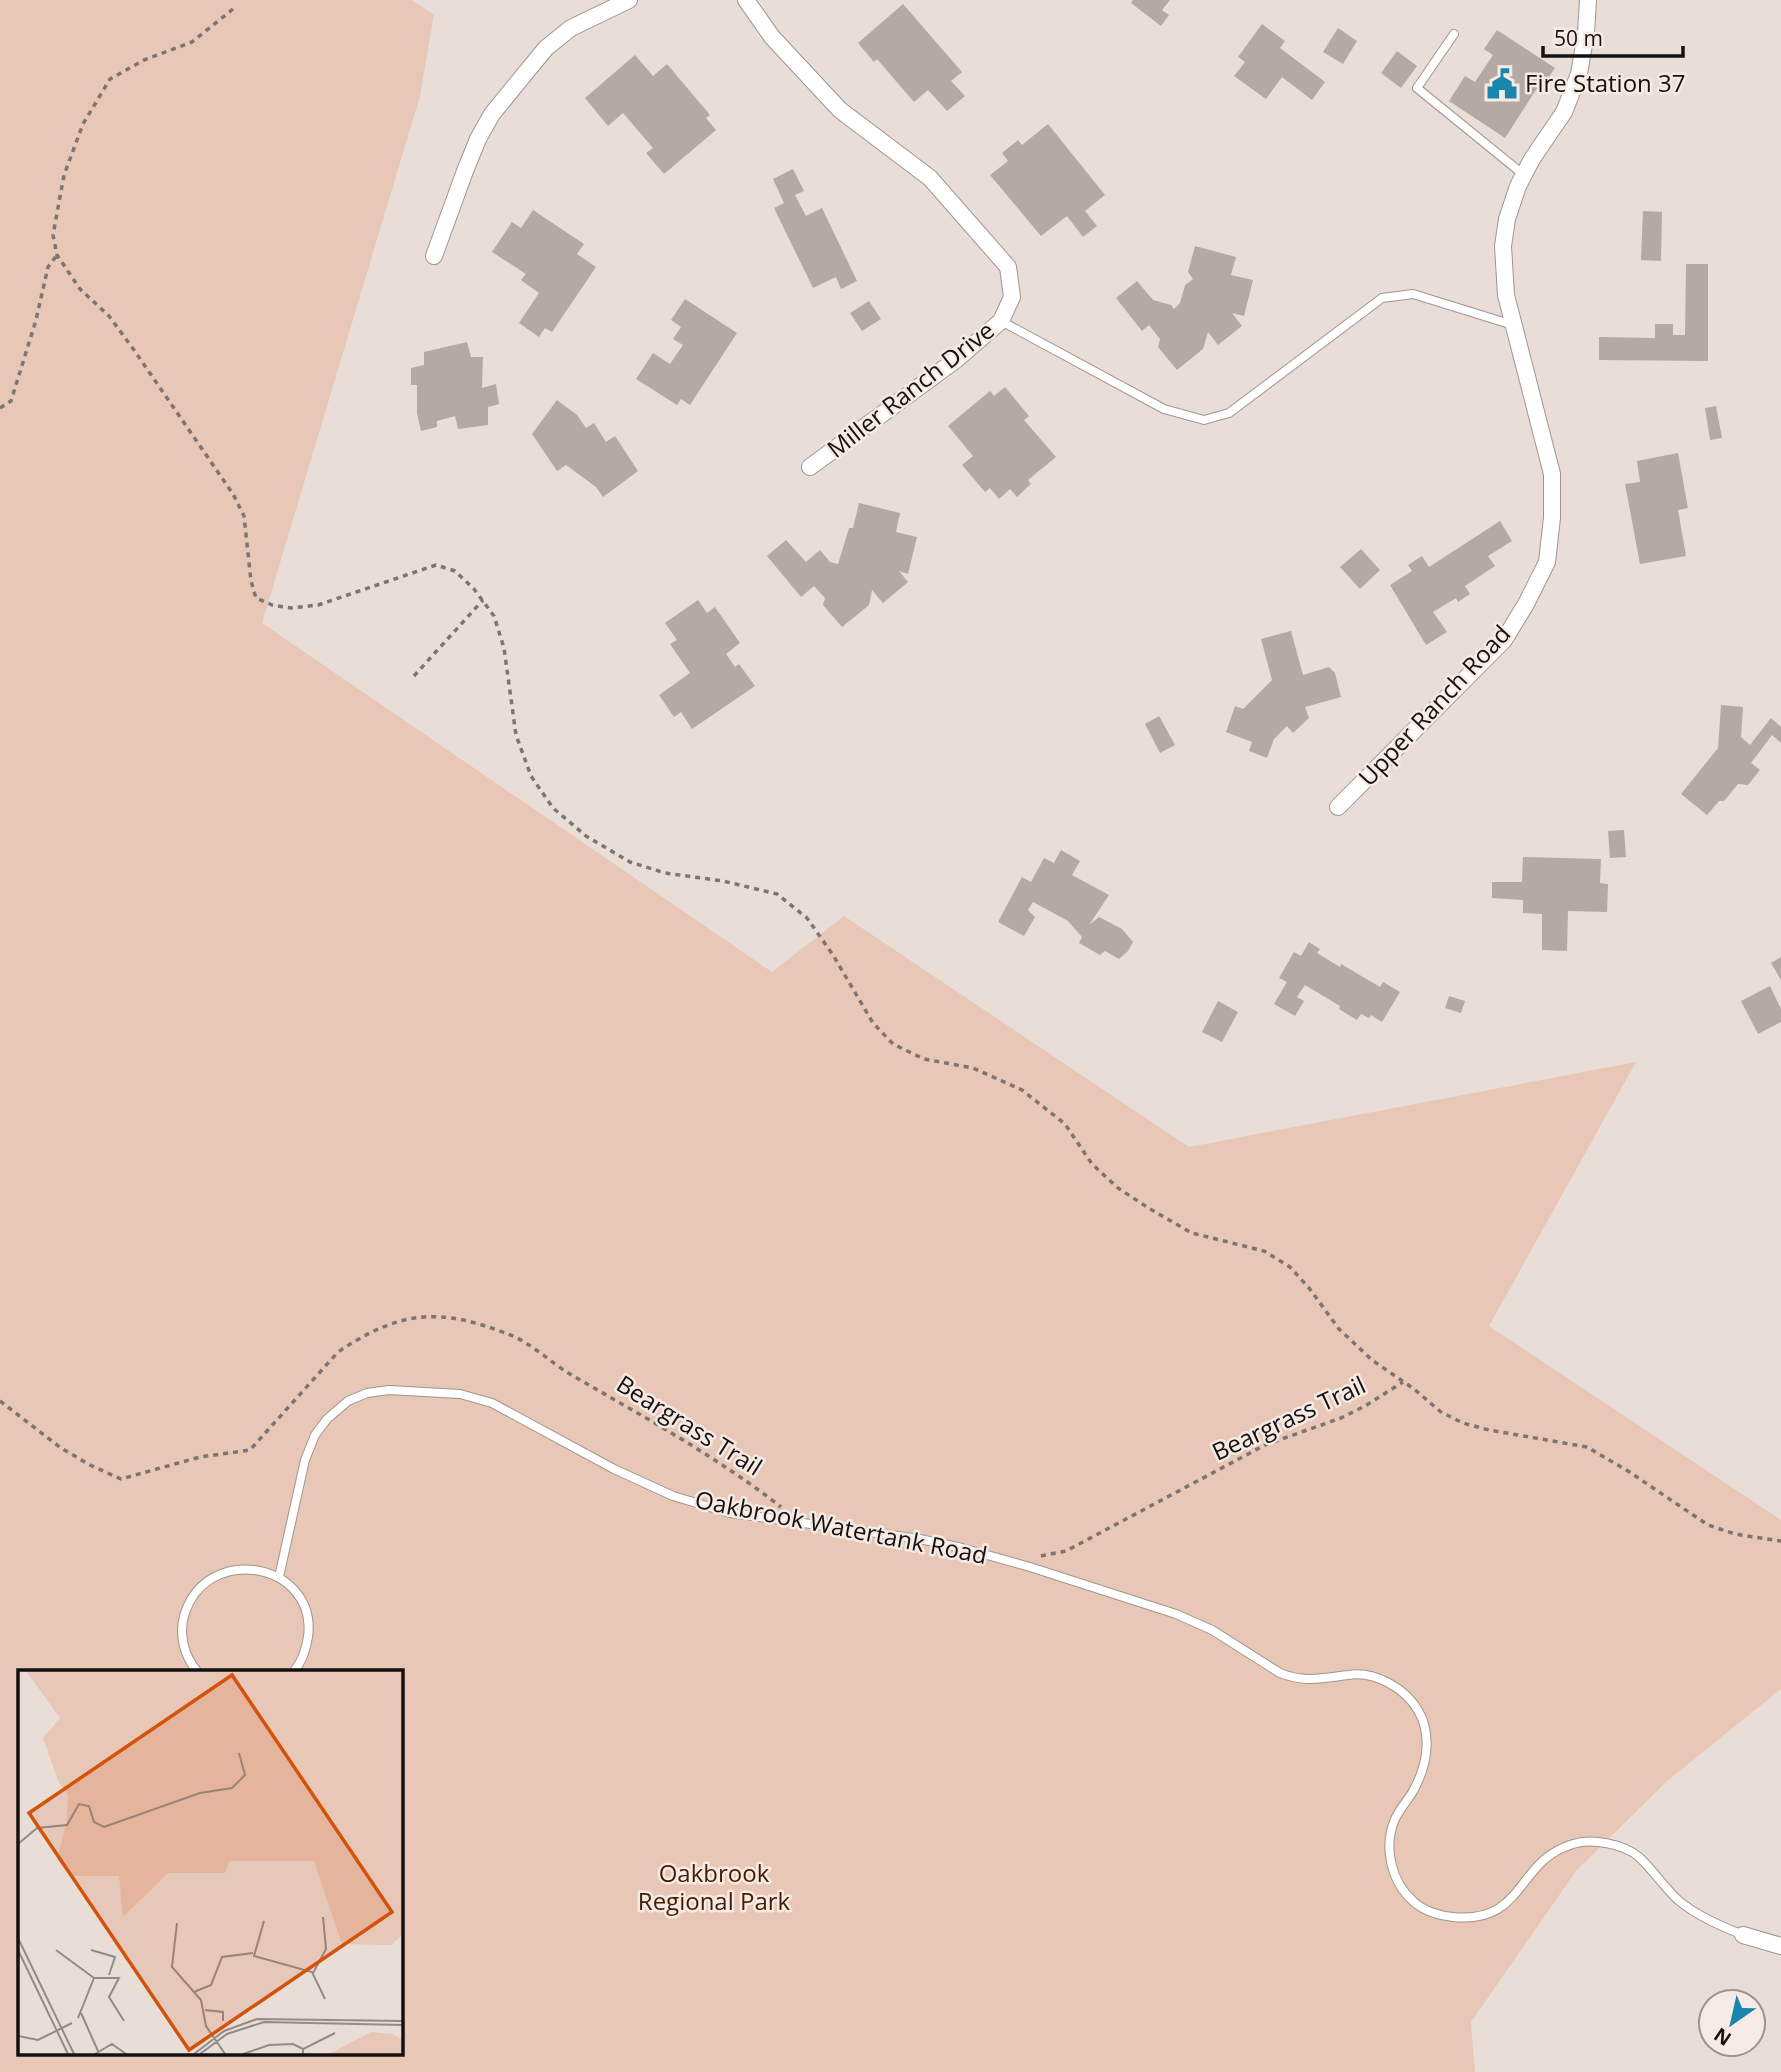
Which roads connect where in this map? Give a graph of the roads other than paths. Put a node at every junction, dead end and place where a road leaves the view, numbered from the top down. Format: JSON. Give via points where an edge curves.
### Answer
{"nodes":[{"id":1,"x":629,"y":0,"type":"edge"},
{"id":2,"x":746,"y":0,"type":"edge"},
{"id":3,"x":1588,"y":0,"type":"edge"},
{"id":4,"x":1454,"y":34,"type":"dead end"},
{"id":5,"x":1524,"y":175,"type":"junction"},
{"id":6,"x":434,"y":256,"type":"dead end"},
{"id":7,"x":1001,"y":321,"type":"junction"},
{"id":8,"x":1513,"y":325,"type":"junction"},
{"id":9,"x":810,"y":467,"type":"dead end"},
{"id":10,"x":1338,"y":807,"type":"dead end"},
{"id":11,"x":279,"y":1577,"type":"junction"},
{"id":12,"x":196,"y":1670,"type":"edge"},
{"id":13,"x":296,"y":1670,"type":"edge"},
{"id":14,"x":1743,"y":1936,"type":"joint"},
{"id":15,"x":1781,"y":1946,"type":"edge"}],
"edges":[{"from":1,"to":6,"type":"street","via":[[571,27],[547,48],[492,114]]},
{"from":2,"to":7,"type":"street","name":"Miller Ranch Drive","via":[[772,37],[840,110],[930,178],[1008,267],[1012,297]]},
{"from":3,"to":5,"type":"street","name":"Upper Ranch Road","via":[[1579,74],[1564,112]]},
{"from":4,"to":5,"type":"lane","via":[[1417,88]]},
{"from":5,"to":8,"type":"street","name":"Upper Ranch Road","via":[[1507,219],[1503,246]]},
{"from":7,"to":8,"type":"lane","via":[[1164,409],[1204,420],[1229,413],[1382,298],[1413,294]]},
{"from":7,"to":9,"type":"street","name":"Miller Ranch Drive"},
{"from":8,"to":10,"type":"street","name":"Upper Ranch Road","via":[[1552,474],[1547,562],[1504,640]]},
{"from":11,"to":12,"type":"lane","via":[[259,1569],[238,1568],[200,1586],[182,1623],[183,1645]]},
{"from":11,"to":13,"type":"lane","via":[[295,1591],[309,1629],[306,1650]]},
{"from":11,"to":14,"type":"lane","name":"Oakbrook Watertank Road","via":[[305,1460],[327,1419],[348,1401],[367,1393],[460,1394],[492,1403],[673,1496],[730,1513],[920,1539],[974,1551],[1176,1614],[1292,1678],[1329,1679],[1349,1674],[1388,1683],[1410,1699],[1426,1731],[1427,1755],[1421,1777],[1396,1817],[1390,1854],[1401,1886],[1429,1911],[1460,1918],[1491,1913],[1508,1903],[1531,1871],[1558,1850],[1597,1842],[1637,1856],[1679,1901]]},
{"from":14,"to":15,"type":"street"}]}
